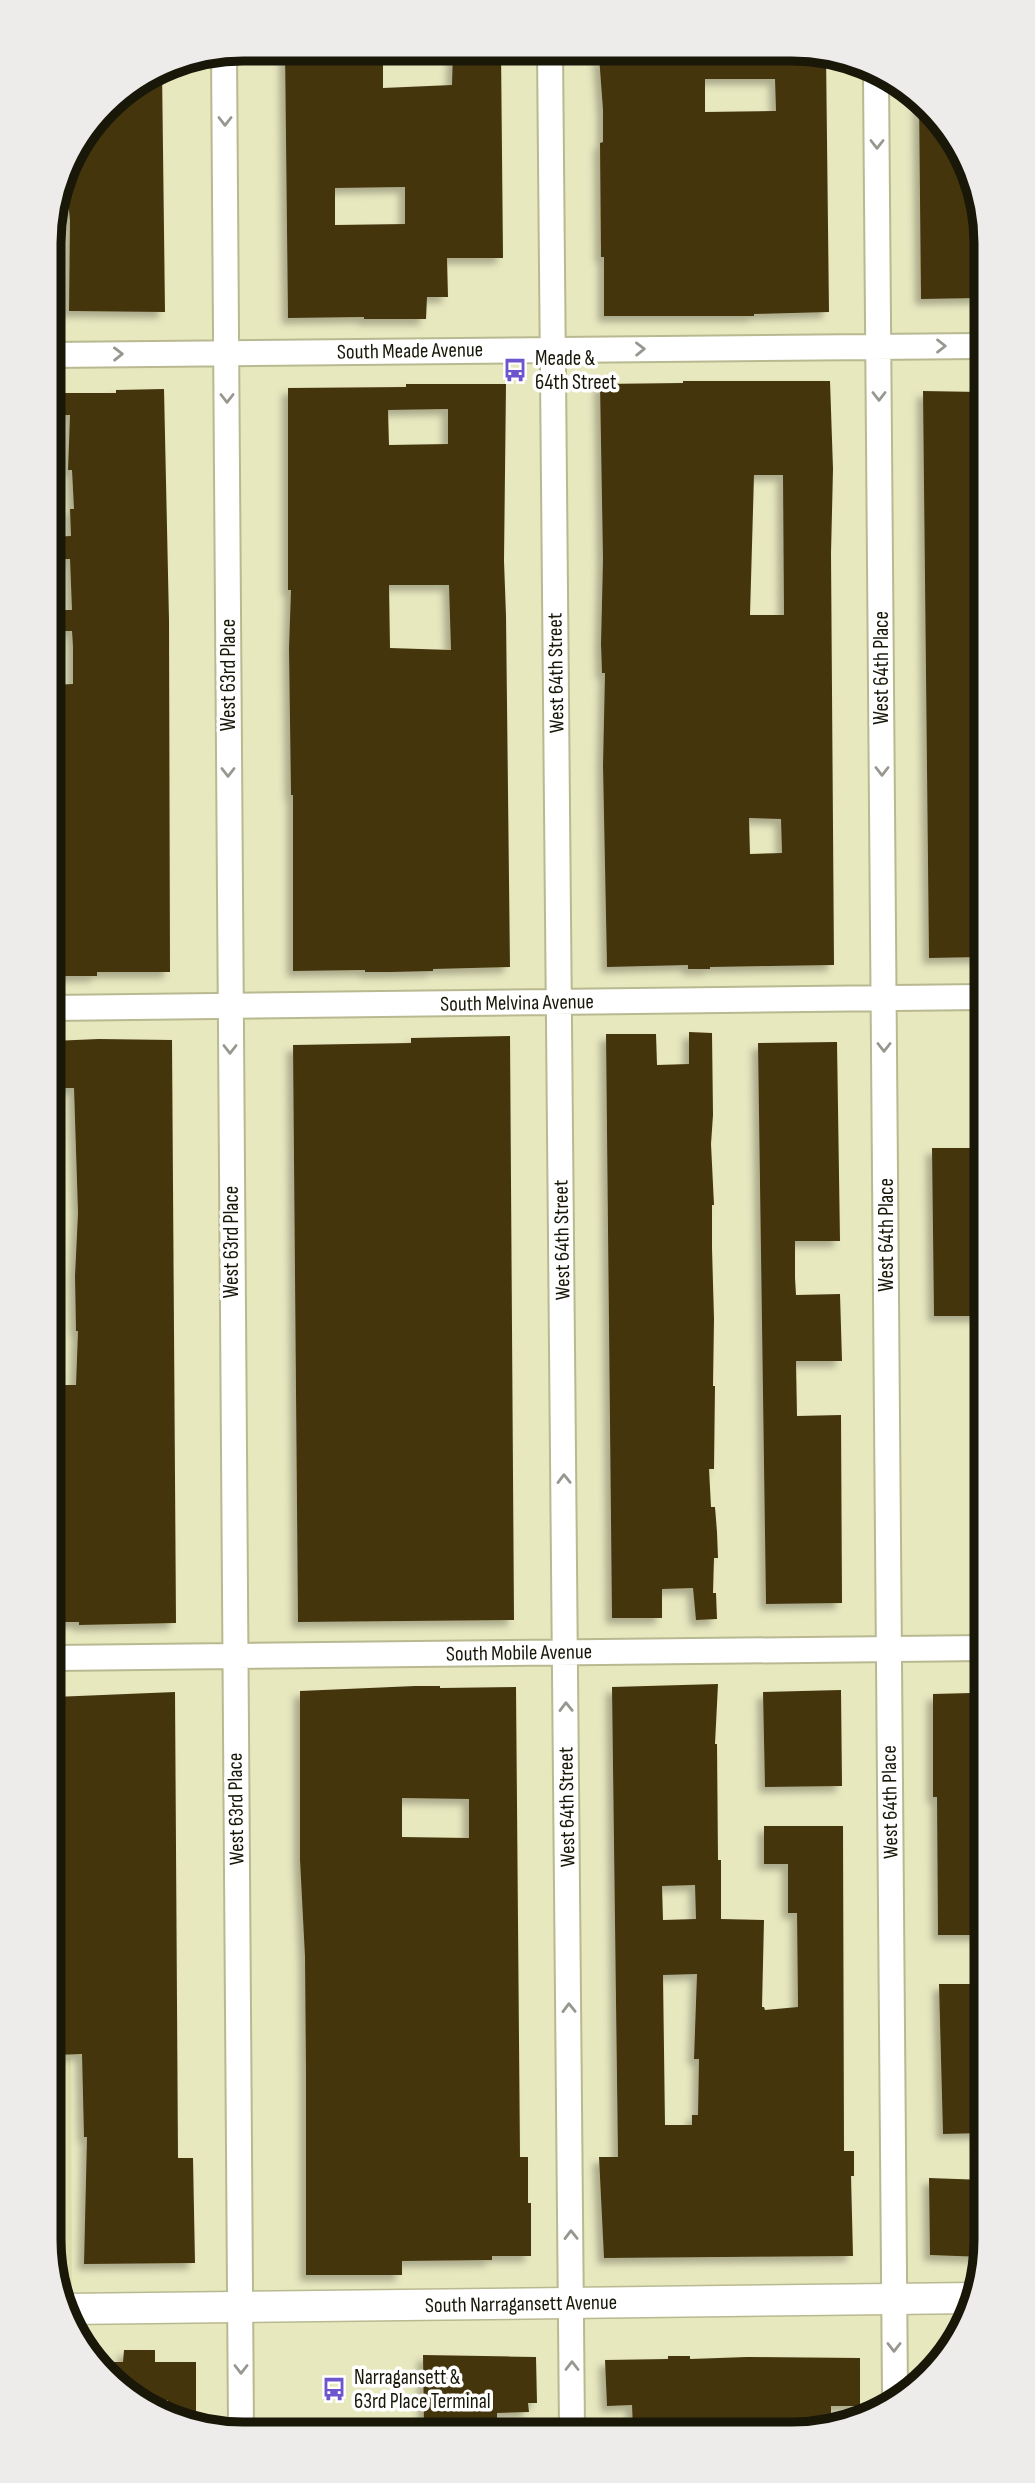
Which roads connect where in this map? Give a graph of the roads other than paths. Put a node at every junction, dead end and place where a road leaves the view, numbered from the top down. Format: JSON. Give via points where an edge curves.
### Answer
{"nodes":[{"id":1,"x":550,"y":61,"type":"edge"},
{"id":2,"x":224,"y":63,"type":"edge"},
{"id":3,"x":876,"y":82,"type":"edge"},
{"id":4,"x":974,"y":346,"type":"edge"},
{"id":5,"x":878,"y":347,"type":"junction"},
{"id":6,"x":553,"y":350,"type":"junction"},
{"id":7,"x":226,"y":353,"type":"junction"},
{"id":8,"x":62,"y":355,"type":"edge"},
{"id":9,"x":884,"y":997,"type":"junction"},
{"id":10,"x":974,"y":997,"type":"edge"},
{"id":11,"x":559,"y":1003,"type":"junction"},
{"id":12,"x":230,"y":1006,"type":"junction"},
{"id":13,"x":62,"y":1008,"type":"edge"},
{"id":14,"x":973,"y":1648,"type":"edge"},
{"id":15,"x":889,"y":1649,"type":"junction"},
{"id":16,"x":566,"y":1652,"type":"junction"},
{"id":17,"x":234,"y":1656,"type":"junction"},
{"id":18,"x":61,"y":1658,"type":"edge"},
{"id":19,"x":964,"y":2298,"type":"edge"},
{"id":20,"x":894,"y":2299,"type":"junction"},
{"id":21,"x":572,"y":2304,"type":"junction"},
{"id":22,"x":241,"y":2308,"type":"junction"},
{"id":23,"x":75,"y":2309,"type":"edge"},
{"id":24,"x":895,"y":2389,"type":"edge"},
{"id":25,"x":242,"y":2422,"type":"edge"},
{"id":26,"x":572,"y":2422,"type":"edge"}],
"edges":[{"from":1,"to":6,"type":"street","name":"West 64th Street"},
{"from":2,"to":7,"type":"street","name":"West 63rd Place","one_way":true},
{"from":3,"to":5,"type":"street","name":"West 64th Place","one_way":true},
{"from":5,"to":4,"type":"street","name":"South Meade Avenue","one_way":true},
{"from":6,"to":5,"type":"street","name":"South Meade Avenue","one_way":true},
{"from":5,"to":9,"type":"street","name":"West 64th Place","one_way":true},
{"from":6,"to":7,"type":"street","name":"South Meade Avenue"},
{"from":6,"to":11,"type":"street","name":"West 64th Street"},
{"from":8,"to":7,"type":"street","name":"South Meade Avenue","one_way":true},
{"from":7,"to":12,"type":"street","name":"West 63rd Place","one_way":true},
{"from":9,"to":10,"type":"street","name":"South Melvina Avenue"},
{"from":9,"to":11,"type":"street","name":"South Melvina Avenue"},
{"from":9,"to":15,"type":"street","name":"West 64th Place","one_way":true},
{"from":11,"to":12,"type":"street","name":"South Melvina Avenue"},
{"from":16,"to":11,"type":"street","name":"West 64th Street","one_way":true},
{"from":12,"to":13,"type":"street","name":"South Melvina Avenue"},
{"from":12,"to":17,"type":"street","name":"West 63rd Place","one_way":true},
{"from":14,"to":15,"type":"street","name":"South Mobile Avenue"},
{"from":15,"to":16,"type":"street","name":"South Mobile Avenue"},
{"from":15,"to":20,"type":"street","name":"West 64th Place"},
{"from":16,"to":17,"type":"street","name":"South Mobile Avenue"},
{"from":21,"to":16,"type":"street","name":"West 64th Street","one_way":true},
{"from":17,"to":18,"type":"street","name":"South Mobile Avenue"},
{"from":17,"to":22,"type":"street","name":"West 63rd Place"},
{"from":19,"to":20,"type":"street","name":"South Narragansett Avenue"},
{"from":20,"to":21,"type":"street","name":"South Narragansett Avenue"},
{"from":20,"to":24,"type":"street","name":"West 64th Place","one_way":true},
{"from":21,"to":22,"type":"street","name":"South Narragansett Avenue"},
{"from":26,"to":21,"type":"street","name":"West 64th Street","one_way":true},
{"from":22,"to":23,"type":"street","name":"South Narragansett Avenue"},
{"from":22,"to":25,"type":"street","name":"West 63rd Place","one_way":true}]}
